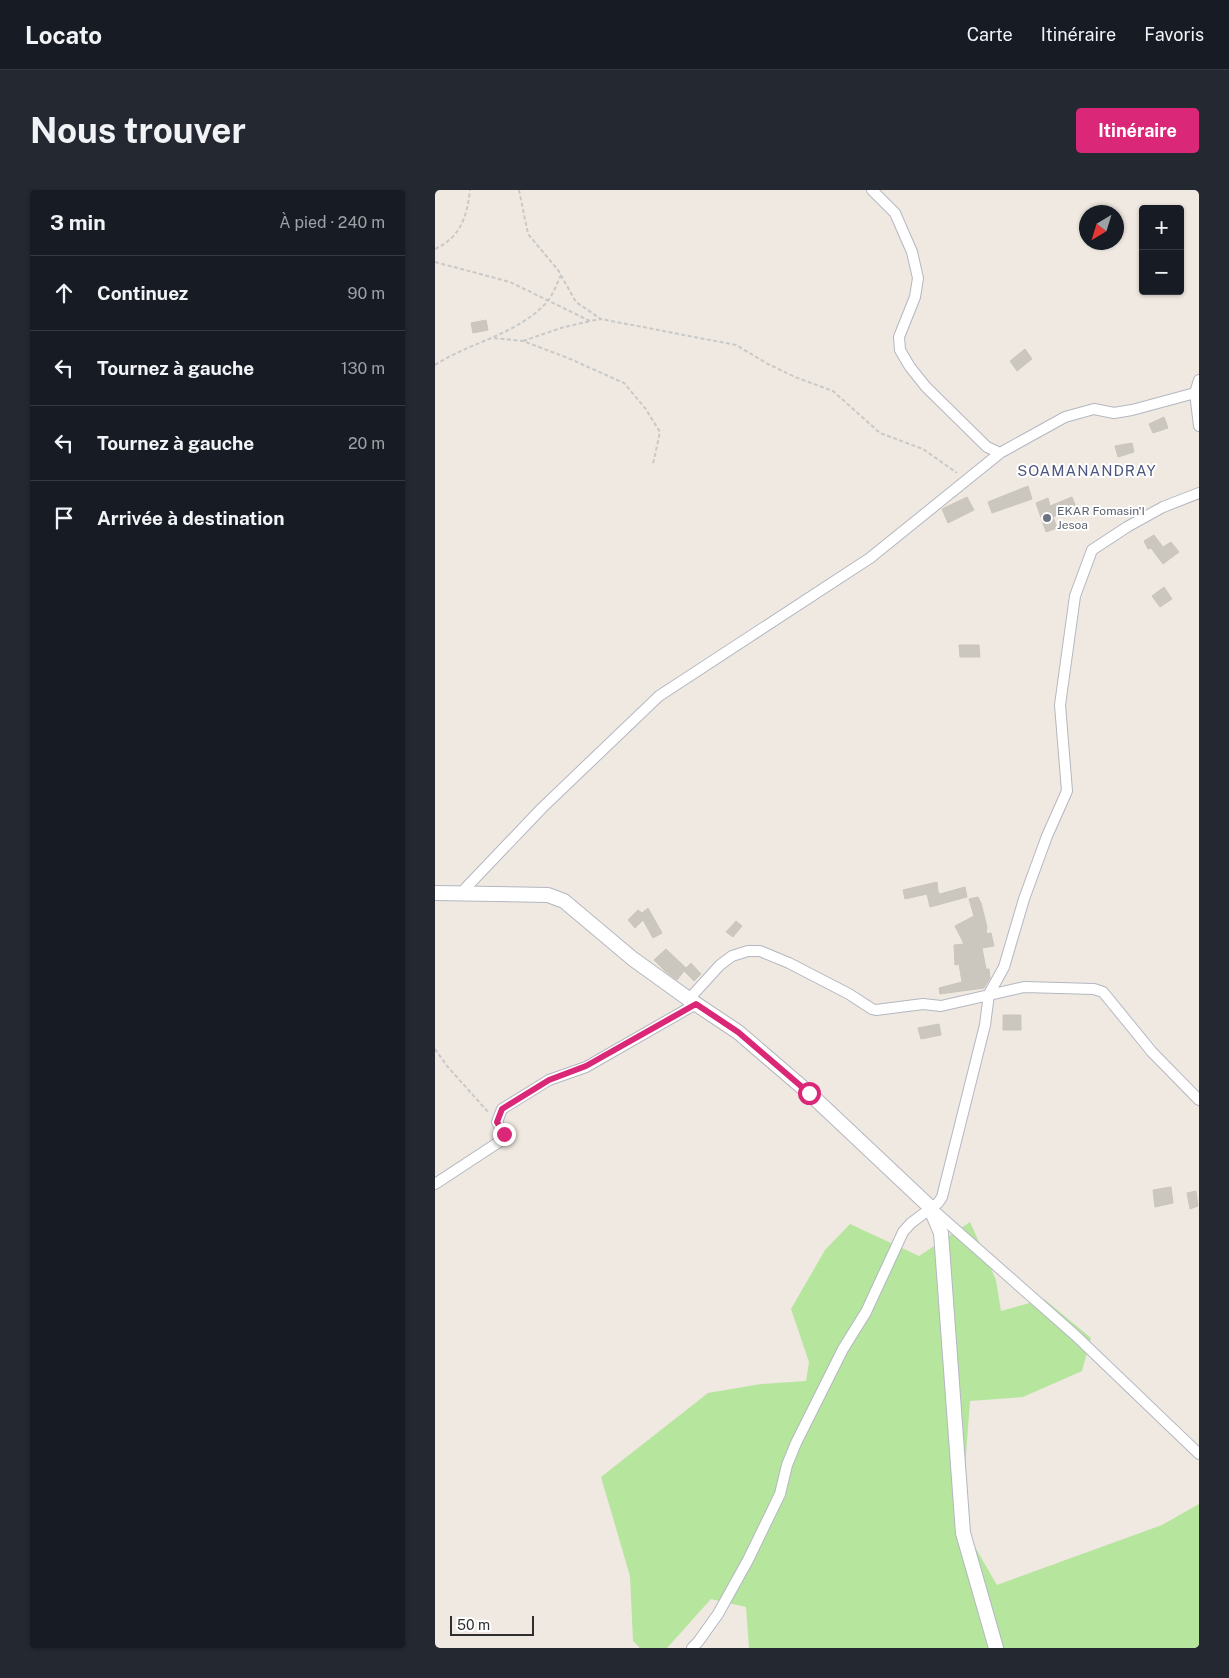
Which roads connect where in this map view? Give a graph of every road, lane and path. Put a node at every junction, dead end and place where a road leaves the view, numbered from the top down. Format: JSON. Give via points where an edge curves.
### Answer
{"nodes":[{"id":1,"x":470,"y":190,"type":"edge"},
{"id":2,"x":519,"y":190,"type":"edge"},
{"id":3,"x":872,"y":190,"type":"edge"},
{"id":4,"x":435,"y":249,"type":"edge"},
{"id":5,"x":435,"y":262,"type":"edge"},
{"id":6,"x":561,"y":275,"type":"junction"},
{"id":7,"x":548,"y":302,"type":"junction"},
{"id":8,"x":601,"y":319,"type":"junction"},
{"id":9,"x":590,"y":321,"type":"junction"},
{"id":10,"x":495,"y":338,"type":"junction"},
{"id":11,"x":523,"y":341,"type":"junction"},
{"id":12,"x":435,"y":365,"type":"edge"},
{"id":13,"x":1199,"y":380,"type":"edge"},
{"id":14,"x":1197,"y":392,"type":"edge"},
{"id":15,"x":1199,"y":426,"type":"edge"},
{"id":16,"x":1000,"y":453,"type":"junction"},
{"id":17,"x":653,"y":464,"type":"dead end"},
{"id":18,"x":967,"y":481,"type":"junction"},
{"id":19,"x":1199,"y":493,"type":"edge"},
{"id":20,"x":435,"y":893,"type":"edge"},
{"id":21,"x":461,"y":894,"type":"junction"},
{"id":22,"x":989,"y":994,"type":"junction"},
{"id":23,"x":692,"y":1002,"type":"junction"},
{"id":24,"x":435,"y":1049,"type":"edge"},
{"id":25,"x":1199,"y":1100,"type":"edge"},
{"id":26,"x":497,"y":1122,"type":"junction"},
{"id":27,"x":435,"y":1184,"type":"edge"},
{"id":28,"x":931,"y":1207,"type":"junction"},
{"id":29,"x":1199,"y":1454,"type":"edge"},
{"id":30,"x":692,"y":1648,"type":"edge"},
{"id":31,"x":996,"y":1648,"type":"edge"}],
"edges":[{"from":1,"to":4,"type":"path","via":[[468,212],[454,237]]},
{"from":2,"to":6,"type":"path","via":[[528,234]]},
{"from":3,"to":16,"type":"street","via":[[895,213],[912,252],[918,278],[915,297],[899,337],[900,350],[927,387],[987,447]]},
{"from":5,"to":7,"type":"path","via":[[510,282]]},
{"from":6,"to":7,"type":"path"},
{"from":6,"to":8,"type":"path","via":[[576,302]]},
{"from":7,"to":9,"type":"path"},
{"from":7,"to":10,"type":"path"},
{"from":8,"to":9,"type":"path"},
{"from":8,"to":18,"type":"path","via":[[736,345],[795,378],[833,391],[880,432],[923,449]]},
{"from":9,"to":11,"type":"path"},
{"from":10,"to":11,"type":"path"},
{"from":10,"to":12,"type":"path"},
{"from":11,"to":17,"type":"path","via":[[624,383],[660,432]]},
{"from":13,"to":14,"type":"street"},
{"from":14,"to":15,"type":"street"},
{"from":14,"to":16,"type":"street","via":[[1132,410],[1113,413],[1094,409],[1065,417]]},
{"from":16,"to":18,"type":"street"},
{"from":18,"to":21,"type":"street","via":[[870,558],[659,696],[543,808]]},
{"from":19,"to":22,"type":"street","via":[[1127,527],[1092,550],[1075,596],[1060,704],[1067,791],[1027,890],[1004,967]]},
{"from":20,"to":21,"type":"street"},
{"from":21,"to":23,"type":"street","via":[[558,897]]},
{"from":22,"to":23,"type":"street","via":[[941,1006],[923,1004],[871,1009],[789,963],[760,951],[748,951],[732,956],[720,965]]},
{"from":22,"to":25,"type":"street","via":[[1024,987],[1103,992],[1152,1052]]},
{"from":22,"to":28,"type":"street","via":[[985,1025],[942,1197]]},
{"from":23,"to":26,"type":"street","via":[[586,1066],[549,1080],[502,1109]]},
{"from":23,"to":28,"type":"street","via":[[738,1032],[801,1086]]},
{"from":24,"to":26,"type":"path"},
{"from":26,"to":27,"type":"street","via":[[504,1134],[502,1140]]},
{"from":28,"to":29,"type":"street","via":[[1075,1335]]},
{"from":28,"to":30,"type":"street","via":[[903,1232],[796,1443],[779,1494],[749,1560],[718,1614]]},
{"from":28,"to":31,"type":"street","via":[[941,1233],[963,1533]]}]}
